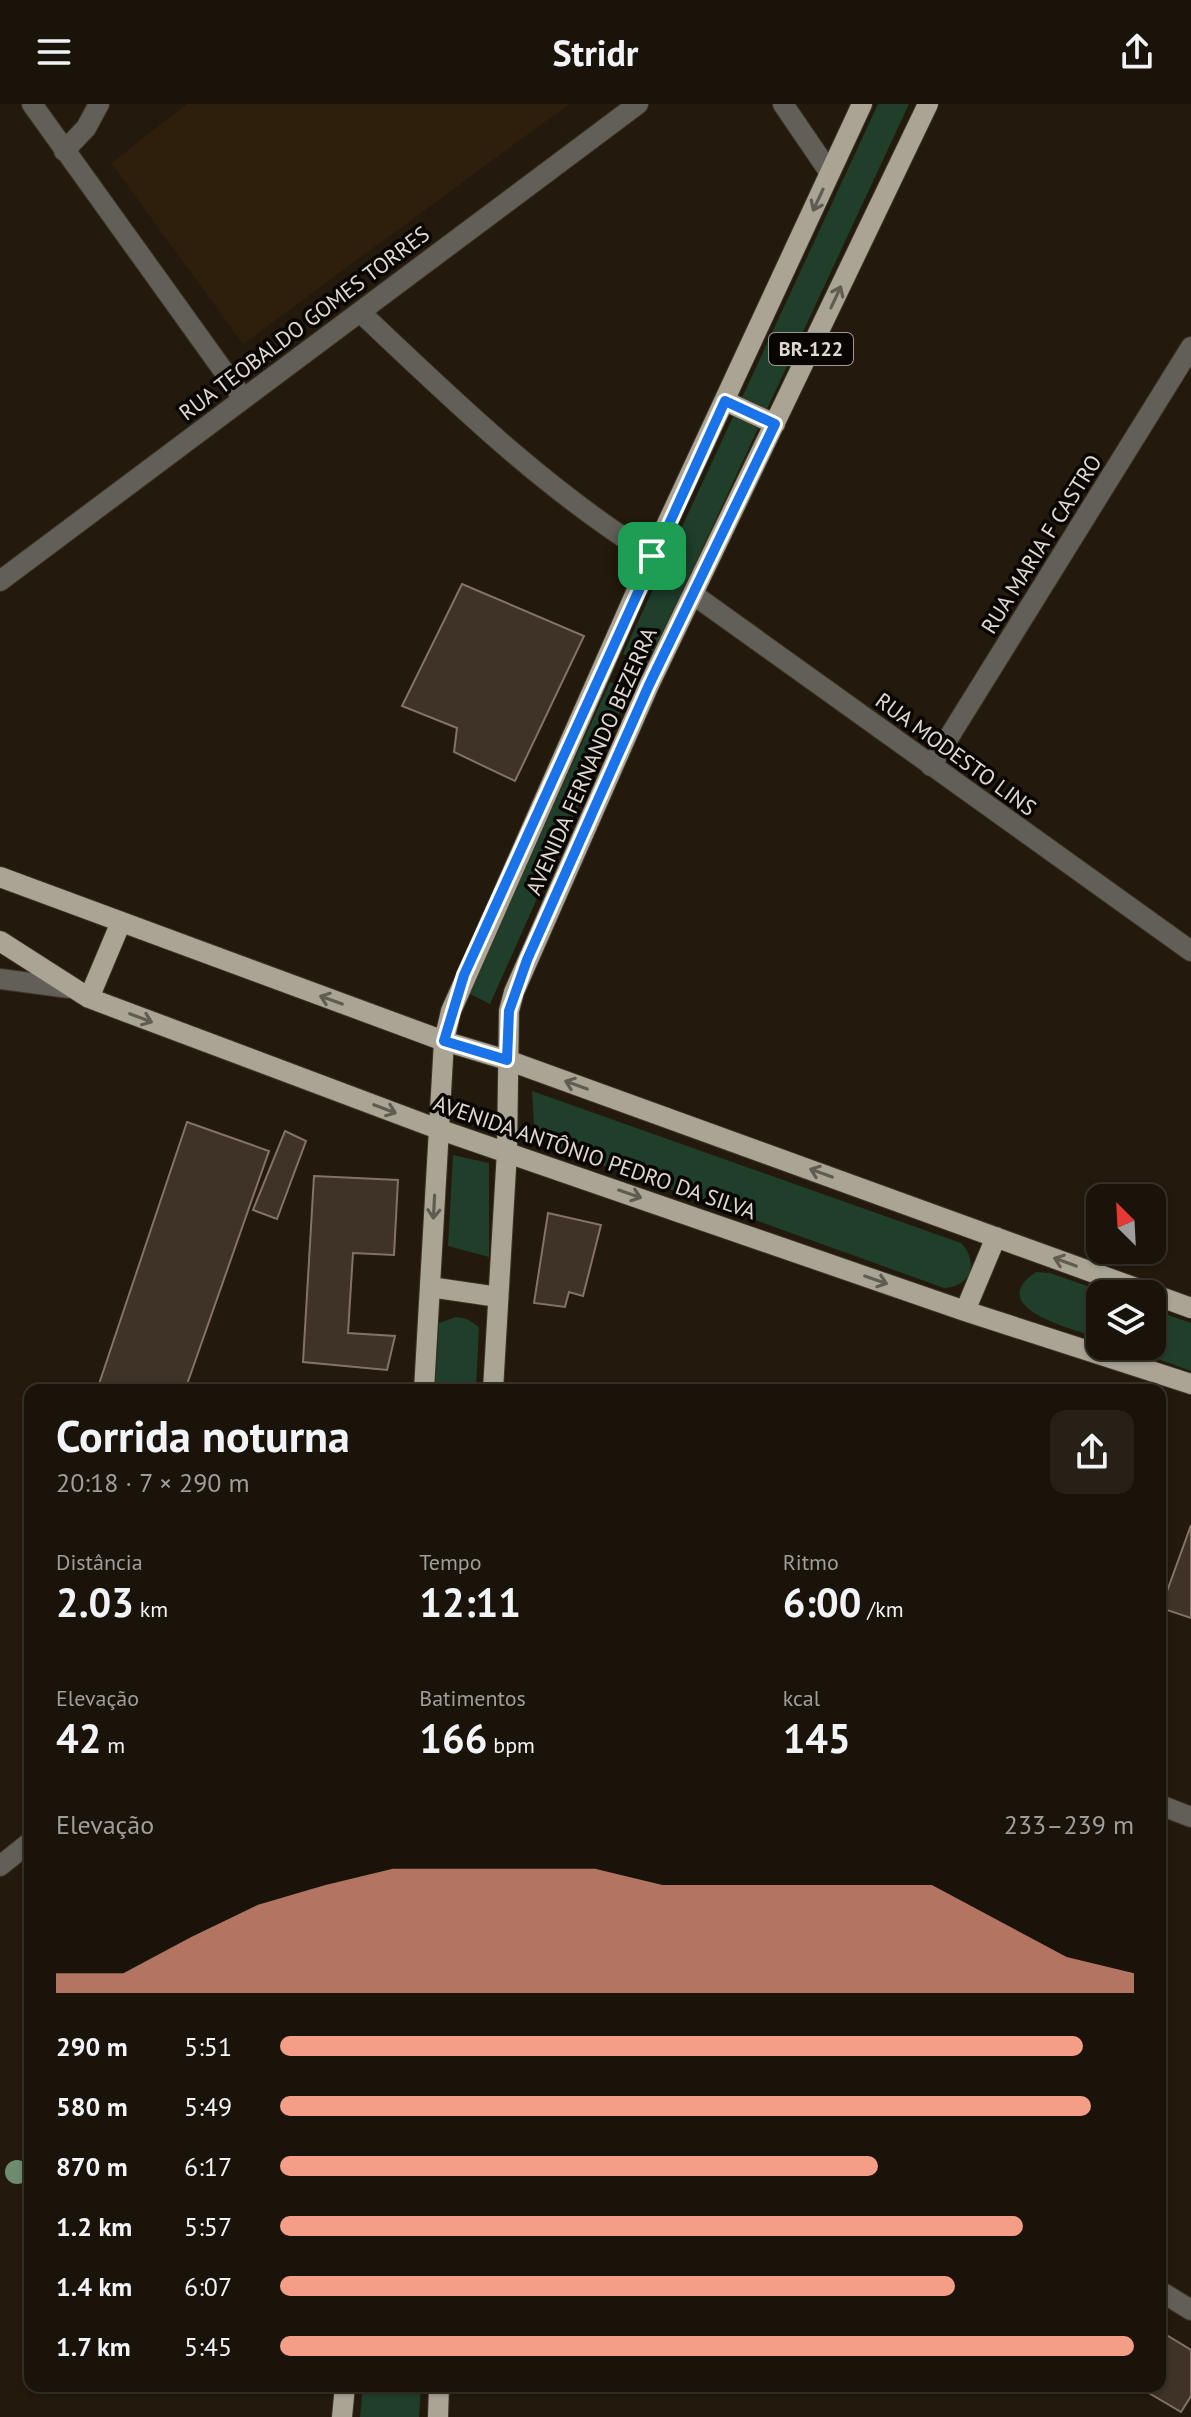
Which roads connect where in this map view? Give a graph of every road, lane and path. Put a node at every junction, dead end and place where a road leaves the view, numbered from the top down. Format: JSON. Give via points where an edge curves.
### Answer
{"nodes":[{"id":1,"x":32,"y":104,"type":"edge"},
{"id":2,"x":99,"y":104,"type":"edge"},
{"id":3,"x":783,"y":104,"type":"edge"},
{"id":4,"x":862,"y":104,"type":"edge"},
{"id":5,"x":928,"y":104,"type":"edge"},
{"id":6,"x":628,"y":107,"type":"edge"},
{"id":7,"x":64,"y":151,"type":"junction"},
{"id":8,"x":830,"y":173,"type":"junction"},
{"id":9,"x":360,"y":312,"type":"junction"},
{"id":10,"x":1191,"y":347,"type":"edge"},
{"id":11,"x":243,"y":398,"type":"junction"},
{"id":12,"x":725,"y":401,"type":"junction"},
{"id":13,"x":775,"y":424,"type":"junction"},
{"id":14,"x":652,"y":556,"type":"junction"},
{"id":15,"x":0,"y":581,"type":"edge"},
{"id":16,"x":694,"y":595,"type":"junction"},
{"id":17,"x":931,"y":766,"type":"junction"},
{"id":18,"x":0,"y":877,"type":"edge"},
{"id":19,"x":121,"y":922,"type":"junction"},
{"id":20,"x":0,"y":941,"type":"edge"},
{"id":21,"x":1188,"y":942,"type":"edge"},
{"id":22,"x":0,"y":979,"type":"edge"},
{"id":23,"x":69,"y":988,"type":"junction"},
{"id":24,"x":89,"y":998,"type":"junction"},
{"id":25,"x":444,"y":1041,"type":"junction"},
{"id":26,"x":507,"y":1060,"type":"junction"},
{"id":27,"x":438,"y":1129,"type":"junction"},
{"id":28,"x":507,"y":1151,"type":"junction"},
{"id":29,"x":996,"y":1237,"type":"junction"},
{"id":30,"x":430,"y":1287,"type":"junction"},
{"id":31,"x":498,"y":1297,"type":"junction"},
{"id":32,"x":1191,"y":1308,"type":"edge"},
{"id":33,"x":965,"y":1311,"type":"junction"},
{"id":34,"x":424,"y":1384,"type":"edge"},
{"id":35,"x":493,"y":1384,"type":"edge"},
{"id":36,"x":1191,"y":1384,"type":"edge"},
{"id":37,"x":1166,"y":1807,"type":"edge"},
{"id":38,"x":1191,"y":1817,"type":"edge"},
{"id":39,"x":24,"y":1847,"type":"edge"},
{"id":40,"x":0,"y":1866,"type":"edge"},
{"id":41,"x":1166,"y":2295,"type":"edge"},
{"id":42,"x":1191,"y":2310,"type":"edge"},
{"id":43,"x":344,"y":2392,"type":"edge"},
{"id":44,"x":439,"y":2392,"type":"edge"},
{"id":45,"x":342,"y":2417,"type":"edge"},
{"id":46,"x":438,"y":2417,"type":"edge"}],
"edges":[{"from":1,"to":7,"type":"street"},
{"from":2,"to":7,"type":"street","via":[[92,121]]},
{"from":3,"to":8,"type":"street"},
{"from":4,"to":8,"type":"main road","name":"AVENIDA FERNANDO BEZERRA","number":"BR-122"},
{"from":13,"to":5,"type":"main road","name":"AVENIDA FERNANDO BEZERRA","number":"BR-122","one_way":true},
{"from":6,"to":9,"type":"street","name":"RUA TEOBALDO GOMES TORRES"},
{"from":7,"to":11,"type":"street"},
{"from":8,"to":12,"type":"main road","name":"AVENIDA FERNANDO BEZERRA","number":"BR-122","one_way":true},
{"from":9,"to":11,"type":"street","name":"RUA TEOBALDO GOMES TORRES"},
{"from":9,"to":14,"type":"street","via":[[506,449]]},
{"from":10,"to":17,"type":"street","name":"RUA MARIA F CASTRO"},
{"from":11,"to":15,"type":"street","name":"RUA TEOBALDO GOMES TORRES"},
{"from":12,"to":13,"type":"main road"},
{"from":12,"to":14,"type":"main road","name":"AVENIDA FERNANDO BEZERRA","number":"BR-122"},
{"from":13,"to":16,"type":"main road","name":"AVENIDA FERNANDO BEZERRA","number":"BR-122"},
{"from":14,"to":25,"type":"main road","name":"AVENIDA FERNANDO BEZERRA","number":"BR-122","via":[[464,975]]},
{"from":16,"to":17,"type":"street","name":"RUA MODESTO LINS"},
{"from":16,"to":26,"type":"main road","name":"AVENIDA FERNANDO BEZERRA","number":"BR-122","via":[[514,992]]},
{"from":17,"to":21,"type":"street","name":"RUA MODESTO LINS"},
{"from":18,"to":19,"type":"main road"},
{"from":19,"to":24,"type":"main road"},
{"from":25,"to":19,"type":"main road","one_way":true},
{"from":20,"to":23,"type":"main road","name":"AVENIDA ANTÔNIO PEDRO DA SILVA"},
{"from":22,"to":23,"type":"street"},
{"from":23,"to":24,"type":"main road","name":"AVENIDA ANTÔNIO PEDRO DA SILVA"},
{"from":24,"to":27,"type":"main road","name":"AVENIDA ANTÔNIO PEDRO DA SILVA","one_way":true},
{"from":25,"to":26,"type":"main road"},
{"from":25,"to":27,"type":"main road","name":"AVENIDA FERNANDO BEZERRA","number":"BR-122"},
{"from":26,"to":28,"type":"main road","name":"AVENIDA FERNANDO BEZERRA","number":"BR-122"},
{"from":29,"to":26,"type":"main road","one_way":true},
{"from":27,"to":28,"type":"main road","name":"AVENIDA ANTÔNIO PEDRO DA SILVA"},
{"from":27,"to":30,"type":"main road","name":"AVENIDA FERNANDO BEZERRA","number":"BR-122","one_way":true},
{"from":28,"to":31,"type":"main road","name":"AVENIDA FERNANDO BEZERRA","number":"BR-122"},
{"from":28,"to":33,"type":"main road","name":"AVENIDA ANTÔNIO PEDRO DA SILVA","one_way":true},
{"from":32,"to":29,"type":"main road","one_way":true},
{"from":29,"to":33,"type":"main road"},
{"from":30,"to":31,"type":"main road"},
{"from":30,"to":34,"type":"main road","name":"AVENIDA FERNANDO BEZERRA","number":"BR-122"},
{"from":31,"to":35,"type":"main road","name":"AVENIDA FERNANDO BEZERRA","number":"BR-122"},
{"from":33,"to":36,"type":"main road","name":"AVENIDA ANTÔNIO PEDRO DA SILVA"},
{"from":37,"to":38,"type":"street"},
{"from":39,"to":40,"type":"street"},
{"from":41,"to":42,"type":"street"},
{"from":43,"to":45,"type":"main road"},
{"from":44,"to":46,"type":"main road"}]}
